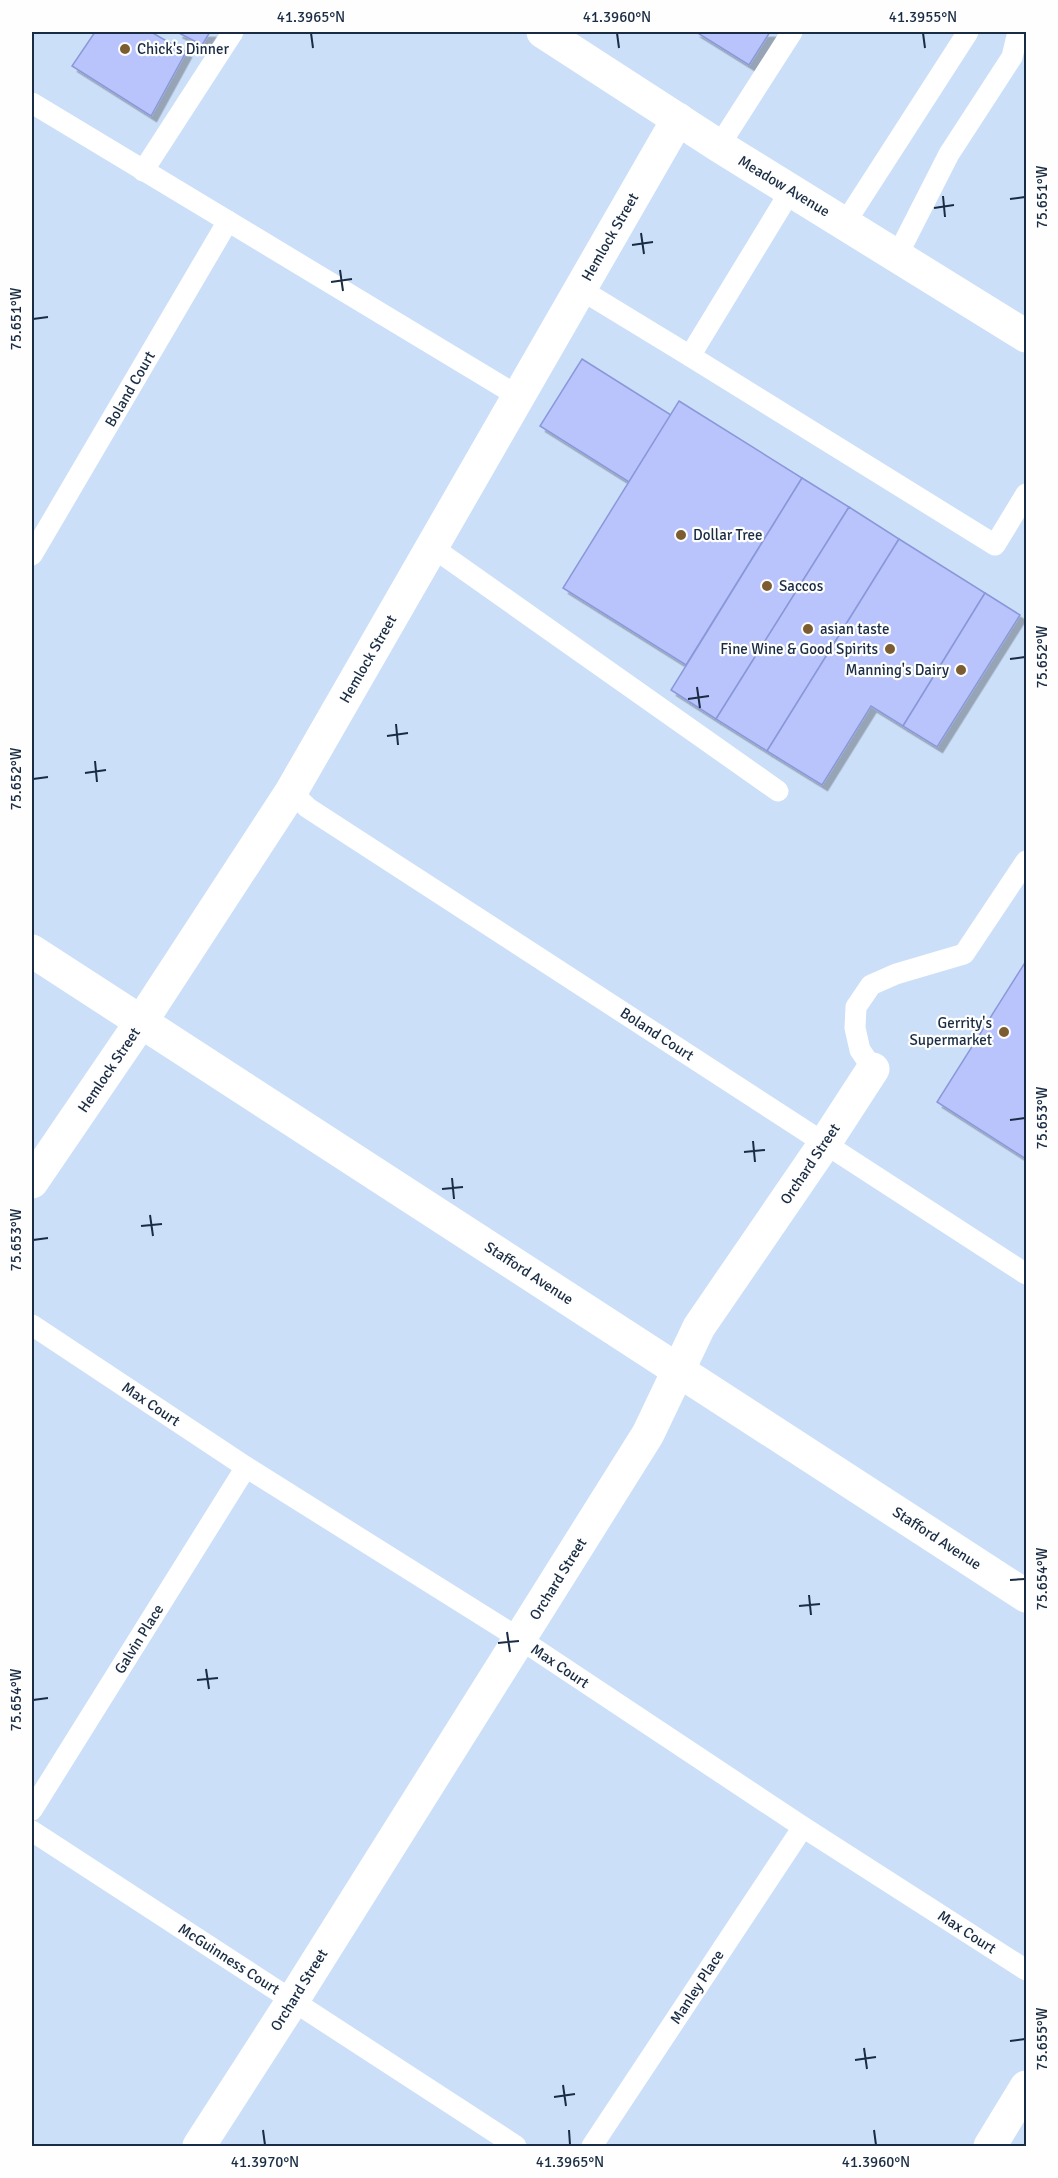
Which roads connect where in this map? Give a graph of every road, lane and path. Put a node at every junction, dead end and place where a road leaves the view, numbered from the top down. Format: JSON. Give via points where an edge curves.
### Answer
{"nodes":[{"id":1,"x":233,"y":32,"type":"edge"},
{"id":2,"x":543,"y":32,"type":"edge"},
{"id":3,"x":792,"y":32,"type":"edge"},
{"id":4,"x":968,"y":32,"type":"edge"},
{"id":5,"x":1018,"y":32,"type":"edge"},
{"id":6,"x":32,"y":102,"type":"edge"},
{"id":7,"x":678,"y":119,"type":"junction"},
{"id":8,"x":719,"y":146,"type":"junction"},
{"id":9,"x":143,"y":171,"type":"junction"},
{"id":10,"x":791,"y":190,"type":"junction"},
{"id":11,"x":228,"y":221,"type":"junction"},
{"id":12,"x":845,"y":223,"type":"junction"},
{"id":13,"x":897,"y":256,"type":"junction"},
{"id":14,"x":580,"y":289,"type":"junction"},
{"id":15,"x":1026,"y":336,"type":"edge"},
{"id":16,"x":690,"y":356,"type":"junction"},
{"id":17,"x":518,"y":396,"type":"junction"},
{"id":18,"x":1026,"y":494,"type":"edge"},
{"id":19,"x":432,"y":547,"type":"junction"},
{"id":20,"x":32,"y":555,"type":"edge"},
{"id":21,"x":778,"y":791,"type":"dead end"},
{"id":22,"x":291,"y":792,"type":"junction"},
{"id":23,"x":1026,"y":861,"type":"edge"},
{"id":24,"x":32,"y":951,"type":"edge"},
{"id":25,"x":141,"y":1022,"type":"junction"},
{"id":26,"x":873,"y":1069,"type":"joint"},
{"id":27,"x":825,"y":1143,"type":"junction"},
{"id":28,"x":32,"y":1182,"type":"edge"},
{"id":29,"x":1026,"y":1274,"type":"edge"},
{"id":30,"x":32,"y":1324,"type":"edge"},
{"id":31,"x":679,"y":1370,"type":"junction"},
{"id":32,"x":246,"y":1467,"type":"junction"},
{"id":33,"x":1026,"y":1596,"type":"edge"},
{"id":34,"x":520,"y":1639,"type":"junction"},
{"id":35,"x":32,"y":1810,"type":"edge"},
{"id":36,"x":803,"y":1827,"type":"junction"},
{"id":37,"x":32,"y":1831,"type":"edge"},
{"id":38,"x":1026,"y":1970,"type":"edge"},
{"id":39,"x":293,"y":2000,"type":"junction"},
{"id":40,"x":1026,"y":2087,"type":"edge"},
{"id":41,"x":199,"y":2146,"type":"edge"},
{"id":42,"x":516,"y":2146,"type":"edge"},
{"id":43,"x":592,"y":2146,"type":"edge"},
{"id":44,"x":990,"y":2146,"type":"edge"}],
"edges":[{"from":1,"to":9,"type":"lane"},
{"from":2,"to":7,"type":"street","name":"Meadow Avenue"},
{"from":3,"to":8,"type":"lane"},
{"from":4,"to":12,"type":"lane"},
{"from":5,"to":13,"type":"lane","via":[[1012,57],[949,154]]},
{"from":6,"to":9,"type":"lane"},
{"from":7,"to":8,"type":"street","name":"Meadow Avenue"},
{"from":7,"to":14,"type":"street","name":"Hemlock Street"},
{"from":8,"to":10,"type":"street","name":"Meadow Avenue"},
{"from":9,"to":11,"type":"lane"},
{"from":10,"to":12,"type":"street","name":"Meadow Avenue"},
{"from":10,"to":16,"type":"lane"},
{"from":11,"to":17,"type":"lane"},
{"from":11,"to":20,"type":"lane","name":"Boland Court"},
{"from":12,"to":13,"type":"street","name":"Meadow Avenue"},
{"from":13,"to":15,"type":"street","name":"Meadow Avenue"},
{"from":14,"to":16,"type":"lane"},
{"from":14,"to":17,"type":"street","name":"Hemlock Street"},
{"from":16,"to":18,"type":"lane","via":[[995,545]]},
{"from":17,"to":19,"type":"street","name":"Hemlock Street"},
{"from":19,"to":21,"type":"lane"},
{"from":19,"to":22,"type":"street","name":"Hemlock Street"},
{"from":22,"to":25,"type":"street","name":"Hemlock Street"},
{"from":22,"to":27,"type":"lane","name":"Boland Court","via":[[308,808]]},
{"from":23,"to":26,"type":"lane","via":[[964,954],[871,985],[856,1007],[855,1028],[860,1050]]},
{"from":24,"to":25,"type":"street","name":"Stafford Avenue"},
{"from":25,"to":28,"type":"street","name":"Hemlock Street"},
{"from":25,"to":31,"type":"street","name":"Stafford Avenue"},
{"from":26,"to":27,"type":"street","name":"Orchard Street"},
{"from":27,"to":29,"type":"lane","name":"Boland Court"},
{"from":27,"to":31,"type":"street","name":"Orchard Street","via":[[699,1328]]},
{"from":30,"to":32,"type":"lane","name":"Max Court"},
{"from":31,"to":33,"type":"street","name":"Stafford Avenue"},
{"from":31,"to":34,"type":"street","name":"Orchard Street","via":[[648,1434]]},
{"from":32,"to":34,"type":"lane","name":"Max Court"},
{"from":32,"to":35,"type":"lane","name":"Galvin Place"},
{"from":34,"to":36,"type":"lane","name":"Max Court"},
{"from":34,"to":39,"type":"street","name":"Orchard Street"},
{"from":36,"to":38,"type":"lane","name":"Max Court"},
{"from":36,"to":43,"type":"lane","name":"Manley Place"},
{"from":37,"to":39,"type":"lane","name":"McGuinness Court"},
{"from":39,"to":41,"type":"street","name":"Orchard Street"},
{"from":39,"to":42,"type":"lane","name":"McGuinness Court"},
{"from":40,"to":44,"type":"street"}]}
